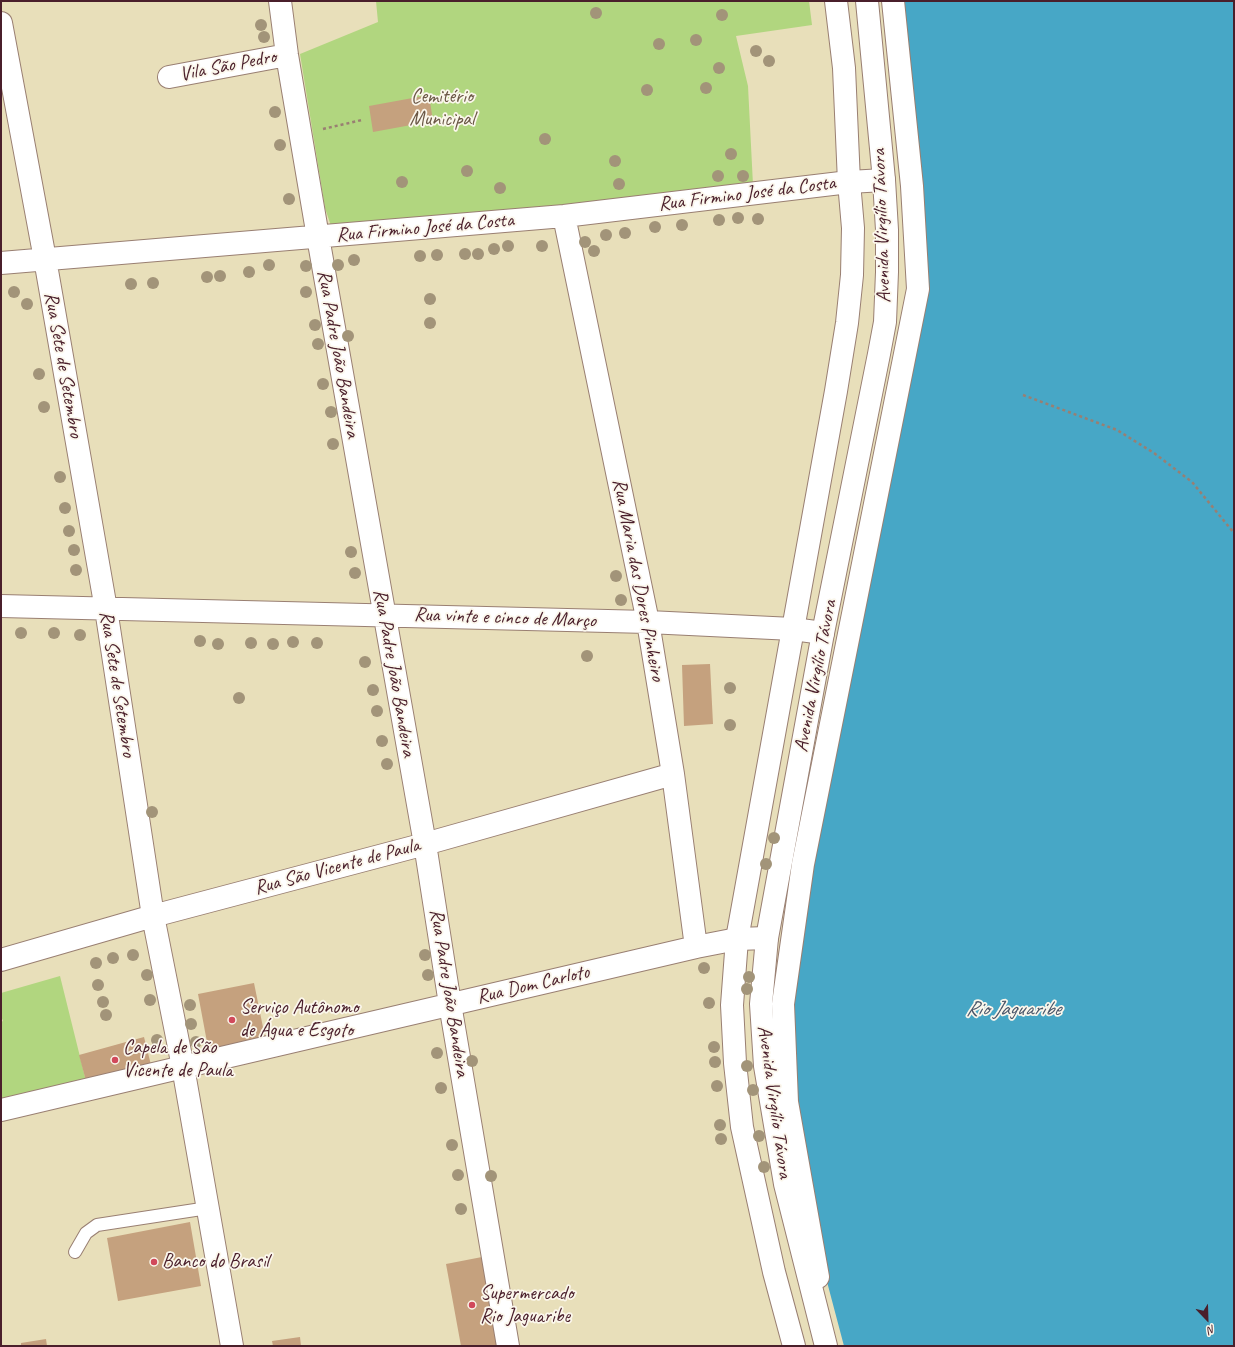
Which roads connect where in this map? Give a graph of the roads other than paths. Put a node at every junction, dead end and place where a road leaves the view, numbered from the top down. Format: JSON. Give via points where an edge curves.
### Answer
{"nodes":[{"id":1,"x":280,"y":1,"type":"edge"},
{"id":2,"x":836,"y":1,"type":"edge"},
{"id":3,"x":867,"y":1,"type":"edge"},
{"id":4,"x":894,"y":1,"type":"edge"},
{"id":5,"x":1,"y":22,"type":"edge"},
{"id":6,"x":287,"y":55,"type":"junction"},
{"id":7,"x":169,"y":77,"type":"dead end"},
{"id":8,"x":884,"y":180,"type":"junction"},
{"id":9,"x":848,"y":182,"type":"junction"},
{"id":10,"x":564,"y":216,"type":"junction"},
{"id":11,"x":318,"y":237,"type":"junction"},
{"id":12,"x":45,"y":259,"type":"junction"},
{"id":13,"x":1,"y":263,"type":"edge"},
{"id":14,"x":1,"y":606,"type":"edge"},
{"id":15,"x":106,"y":609,"type":"junction"},
{"id":16,"x":384,"y":615,"type":"junction"},
{"id":17,"x":648,"y":622,"type":"junction"},
{"id":18,"x":793,"y":629,"type":"junction"},
{"id":19,"x":823,"y":633,"type":"junction"},
{"id":20,"x":673,"y":774,"type":"junction"},
{"id":21,"x":425,"y":844,"type":"junction"},
{"id":22,"x":153,"y":916,"type":"junction"},
{"id":23,"x":767,"y":938,"type":"junction"},
{"id":24,"x":738,"y":939,"type":"junction"},
{"id":25,"x":696,"y":948,"type":"junction"},
{"id":26,"x":1,"y":960,"type":"edge"},
{"id":27,"x":450,"y":1004,"type":"junction"},
{"id":28,"x":183,"y":1067,"type":"junction"},
{"id":29,"x":1,"y":1110,"type":"edge"},
{"id":30,"x":208,"y":1208,"type":"junction"},
{"id":31,"x":75,"y":1252,"type":"dead end"},
{"id":32,"x":232,"y":1346,"type":"edge"},
{"id":33,"x":508,"y":1346,"type":"edge"},
{"id":34,"x":794,"y":1346,"type":"edge"},
{"id":35,"x":826,"y":1346,"type":"edge"},
{"id":36,"x":836,"y":1346,"type":"edge"}],
"edges":[{"from":1,"to":6,"type":"street","name":"Rua Padre João Bandeira"},
{"from":2,"to":9,"type":"street","name":"Avenida Virgílio Távora","via":[[844,68]]},
{"from":3,"to":8,"type":"street","name":"Avenida Virgílio Távora"},
{"from":4,"to":36,"type":"street","via":[[912,186],[918,289],[803,864],[783,1004],[787,1102],[818,1279]]},
{"from":5,"to":12,"type":"street","name":"Rua Sete de Setembro"},
{"from":6,"to":7,"type":"street","name":"Vila São Pedro"},
{"from":6,"to":11,"type":"street","name":"Rua Padre João Bandeira"},
{"from":8,"to":9,"type":"street","name":"Rua Firmino José da Costa"},
{"from":8,"to":19,"type":"street","name":"Avenida Virgílio Távora","via":[[887,272],[884,322]]},
{"from":9,"to":10,"type":"street","name":"Rua Firmino José da Costa"},
{"from":9,"to":18,"type":"street","name":"Avenida Virgílio Távora","via":[[853,228],[847,323]]},
{"from":10,"to":11,"type":"street","name":"Rua Firmino José da Costa"},
{"from":10,"to":17,"type":"street","name":"Rua Maria das Dores Pinheiro"},
{"from":11,"to":12,"type":"street","name":"Rua Firmino José da Costa"},
{"from":11,"to":16,"type":"street","name":"Rua Padre João Bandeira"},
{"from":12,"to":13,"type":"street","name":"Rua Firmino José da Costa"},
{"from":12,"to":15,"type":"street","name":"Rua Sete de Setembro"},
{"from":14,"to":15,"type":"street","name":"Rua vinte e cinco de Março"},
{"from":15,"to":16,"type":"street","name":"Rua vinte e cinco de Março"},
{"from":15,"to":22,"type":"street","name":"Rua Sete de Setembro"},
{"from":16,"to":17,"type":"street","name":"Rua vinte e cinco de Março"},
{"from":16,"to":21,"type":"street","name":"Rua Padre João Bandeira"},
{"from":17,"to":18,"type":"street","name":"Rua vinte e cinco de Março"},
{"from":17,"to":20,"type":"street","name":"Rua Maria das Dores Pinheiro"},
{"from":18,"to":19,"type":"street","name":"Rua vinte e cinco de Março"},
{"from":18,"to":24,"type":"street","name":"Avenida Virgílio Távora"},
{"from":19,"to":23,"type":"street","name":"Avenida Virgílio Távora"},
{"from":20,"to":21,"type":"street","name":"Rua São Vicente de Paula"},
{"from":20,"to":25,"type":"street","name":"Rua Maria das Dores Pinheiro"},
{"from":21,"to":22,"type":"street","name":"Rua São Vicente de Paula"},
{"from":21,"to":27,"type":"street","name":"Rua Padre João Bandeira"},
{"from":22,"to":26,"type":"street","name":"Rua São Vicente de Paula"},
{"from":22,"to":28,"type":"street","name":"Rua Sete de Setembro"},
{"from":23,"to":24,"type":"street","name":"Rua Dom Carloto"},
{"from":23,"to":35,"type":"street","name":"Avenida Virgílio Távora","via":[[761,1004],[765,1066],[785,1184]]},
{"from":24,"to":25,"type":"street","name":"Rua Dom Carloto"},
{"from":24,"to":34,"type":"street","name":"Avenida Virgílio Távora","via":[[732,1005],[742,1127],[774,1272]]},
{"from":25,"to":27,"type":"street","name":"Rua Dom Carloto"},
{"from":27,"to":28,"type":"street","name":"Rua Dom Carloto"},
{"from":27,"to":33,"type":"street","name":"Rua Padre João Bandeira"},
{"from":28,"to":29,"type":"street","name":"Rua Dom Carloto"},
{"from":28,"to":30,"type":"street","name":"Rua Sete de Setembro"},
{"from":30,"to":31,"type":"lane","via":[[97,1225],[86,1233]]},
{"from":30,"to":32,"type":"street","name":"Rua Sete de Setembro"}]}
